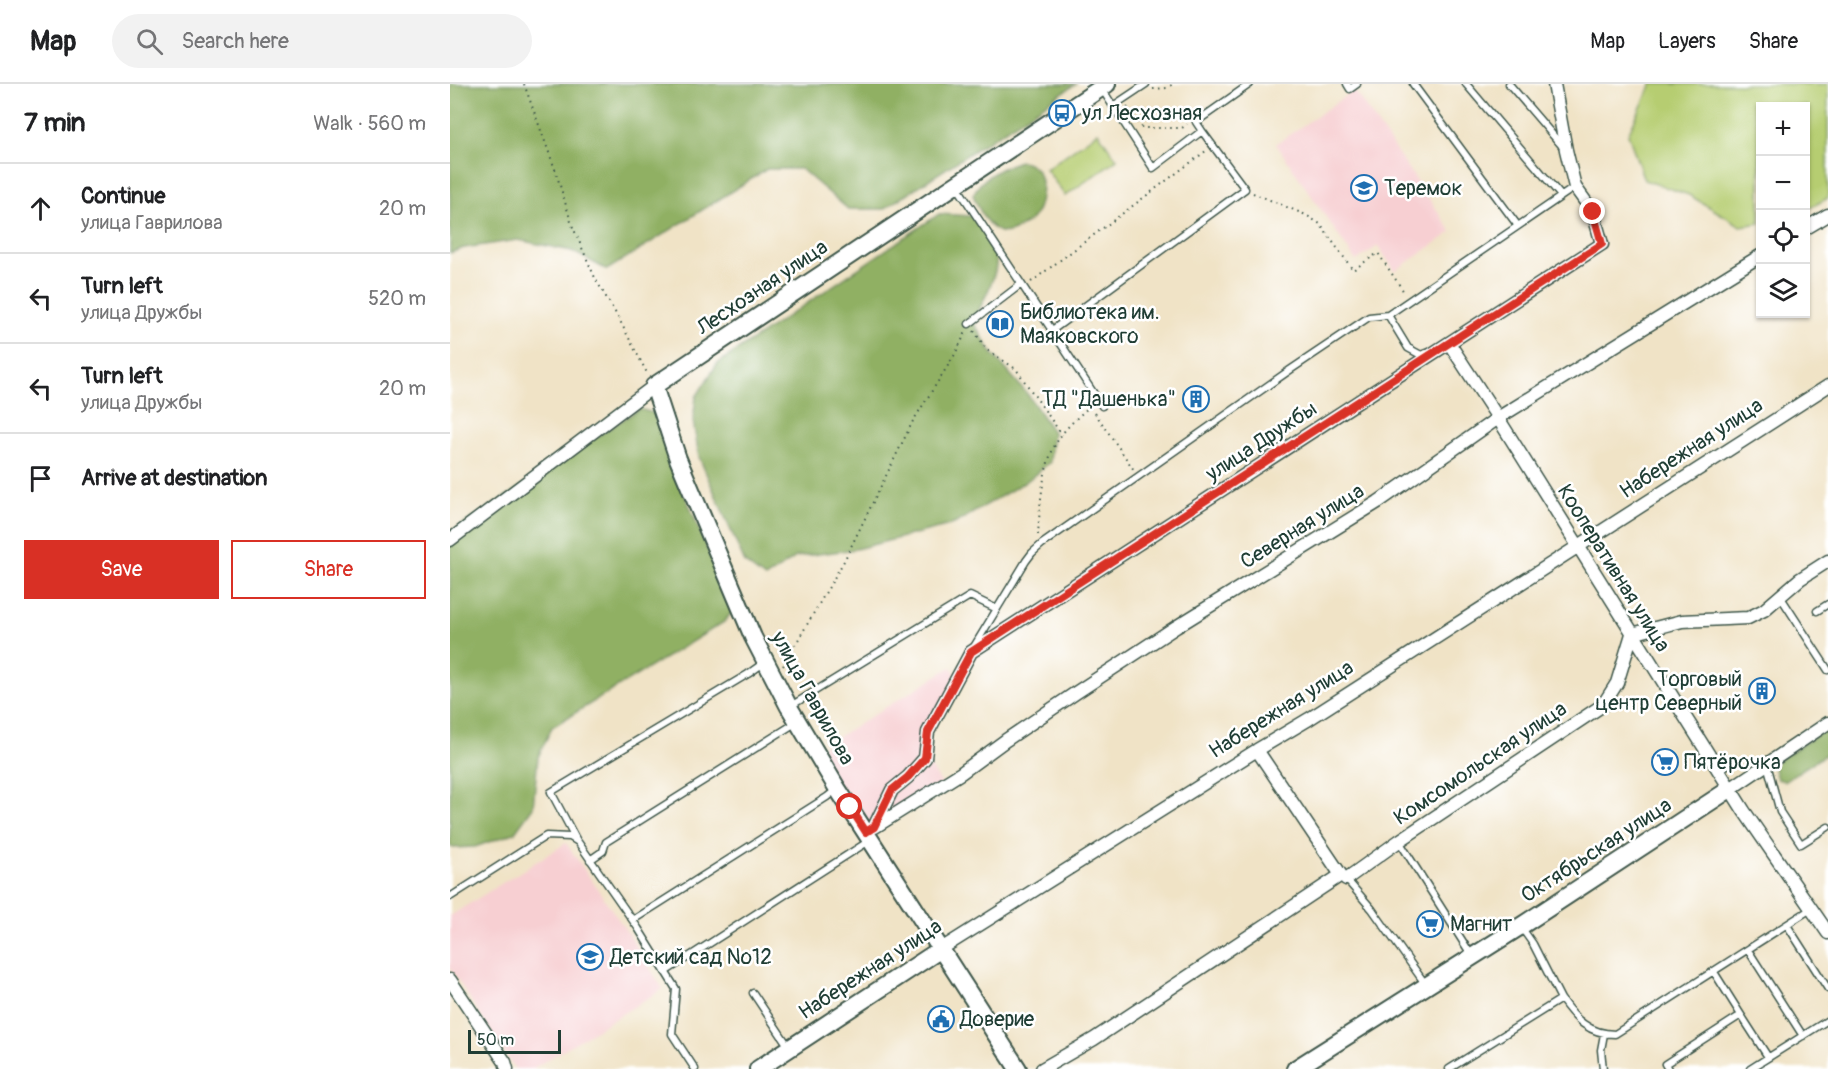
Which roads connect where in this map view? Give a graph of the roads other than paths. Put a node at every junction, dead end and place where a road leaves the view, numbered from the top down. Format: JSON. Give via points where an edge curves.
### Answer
{"nodes":[{"id":1,"x":1145,"y":84,"type":"edge"},
{"id":2,"x":1250,"y":84,"type":"edge"},
{"id":3,"x":1347,"y":84,"type":"edge"},
{"id":4,"x":1358,"y":84,"type":"edge"},
{"id":5,"x":1413,"y":84,"type":"edge"},
{"id":6,"x":1466,"y":84,"type":"edge"},
{"id":7,"x":1509,"y":84,"type":"edge"},
{"id":8,"x":1554,"y":84,"type":"edge"},
{"id":9,"x":1104,"y":86,"type":"edge"},
{"id":10,"x":1113,"y":106,"type":"junction"},
{"id":11,"x":1202,"y":131,"type":"junction"},
{"id":12,"x":1566,"y":150,"type":"junction"},
{"id":13,"x":956,"y":184,"type":"junction"},
{"id":14,"x":1575,"y":187,"type":"junction"},
{"id":15,"x":1561,"y":196,"type":"junction"},
{"id":16,"x":1828,"y":215,"type":"edge"},
{"id":17,"x":1518,"y":226,"type":"junction"},
{"id":18,"x":1810,"y":226,"type":"edge"},
{"id":19,"x":1756,"y":259,"type":"edge"},
{"id":20,"x":1022,"y":286,"type":"junction"},
{"id":21,"x":1388,"y":315,"type":"junction"},
{"id":22,"x":969,"y":324,"type":"road end"},
{"id":23,"x":1051,"y":331,"type":"junction"},
{"id":24,"x":1449,"y":343,"type":"junction"},
{"id":25,"x":654,"y":386,"type":"junction"},
{"id":26,"x":1828,"y":386,"type":"edge"},
{"id":27,"x":1102,"y":406,"type":"dead end"},
{"id":28,"x":1498,"y":418,"type":"junction"},
{"id":29,"x":450,"y":540,"type":"edge"},
{"id":30,"x":1578,"y":547,"type":"junction"},
{"id":31,"x":1828,"y":561,"type":"edge"},
{"id":32,"x":1780,"y":595,"type":"junction"},
{"id":33,"x":1828,"y":604,"type":"edge"},
{"id":34,"x":997,"y":609,"type":"junction"},
{"id":35,"x":1817,"y":611,"type":"dead end"},
{"id":36,"x":1632,"y":634,"type":"junction"},
{"id":37,"x":971,"y":652,"type":"junction"},
{"id":38,"x":765,"y":662,"type":"junction"},
{"id":39,"x":1828,"y":670,"type":"edge"},
{"id":40,"x":789,"y":707,"type":"junction"},
{"id":41,"x":798,"y":722,"type":"junction"},
{"id":42,"x":1828,"y":723,"type":"edge"},
{"id":43,"x":1257,"y":750,"type":"junction"},
{"id":44,"x":1732,"y":761,"type":"dead end"},
{"id":45,"x":1766,"y":763,"type":"junction"},
{"id":46,"x":1719,"y":772,"type":"junction"},
{"id":47,"x":837,"y":788,"type":"junction"},
{"id":48,"x":1730,"y":789,"type":"junction"},
{"id":49,"x":1828,"y":827,"type":"edge"},
{"id":50,"x":871,"y":833,"type":"junction"},
{"id":51,"x":1399,"y":841,"type":"junction"},
{"id":52,"x":578,"y":842,"type":"junction"},
{"id":53,"x":590,"y":860,"type":"junction"},
{"id":54,"x":1343,"y":877,"type":"junction"},
{"id":55,"x":450,"y":897,"type":"edge"},
{"id":56,"x":1812,"y":909,"type":"junction"},
{"id":57,"x":633,"y":920,"type":"junction"},
{"id":58,"x":1787,"y":925,"type":"junction"},
{"id":59,"x":1521,"y":926,"type":"junction"},
{"id":60,"x":1828,"y":933,"type":"edge"},
{"id":61,"x":941,"y":949,"type":"junction"},
{"id":62,"x":1748,"y":950,"type":"junction"},
{"id":63,"x":1473,"y":956,"type":"junction"},
{"id":64,"x":665,"y":972,"type":"junction"},
{"id":65,"x":1714,"y":972,"type":"junction"},
{"id":66,"x":450,"y":980,"type":"edge"},
{"id":67,"x":1426,"y":985,"type":"junction"},
{"id":68,"x":1828,"y":988,"type":"edge"},
{"id":69,"x":753,"y":993,"type":"dead end"},
{"id":70,"x":1561,"y":999,"type":"junction"},
{"id":71,"x":1741,"y":1015,"type":"junction"},
{"id":72,"x":1828,"y":1020,"type":"edge"},
{"id":73,"x":1604,"y":1034,"type":"junction"},
{"id":74,"x":1803,"y":1036,"type":"junction"},
{"id":75,"x":790,"y":1048,"type":"junction"},
{"id":76,"x":1768,"y":1057,"type":"junction"},
{"id":77,"x":507,"y":1069,"type":"edge"},
{"id":78,"x":695,"y":1069,"type":"edge"},
{"id":79,"x":758,"y":1069,"type":"edge"},
{"id":80,"x":1018,"y":1069,"type":"edge"},
{"id":81,"x":1042,"y":1069,"type":"edge"},
{"id":82,"x":1295,"y":1069,"type":"edge"},
{"id":83,"x":1449,"y":1069,"type":"edge"},
{"id":84,"x":1603,"y":1069,"type":"edge"},
{"id":85,"x":1668,"y":1069,"type":"edge"},
{"id":86,"x":1750,"y":1069,"type":"edge"}],
"edges":[{"from":1,"to":10,"type":"lane"},
{"from":2,"to":11,"type":"lane","via":[[1196,123]]},
{"from":3,"to":4,"type":"lane","via":[[1350,89]]},
{"from":5,"to":17,"type":"lane"},
{"from":6,"to":15,"type":"lane"},
{"from":7,"to":12,"type":"lane"},
{"from":8,"to":12,"type":"street","name":"улица Дружбы"},
{"from":9,"to":10,"type":"lane"},
{"from":9,"to":13,"type":"street","name":"Лесхозная улица"},
{"from":10,"to":11,"type":"lane","via":[[1154,168]]},
{"from":11,"to":23,"type":"lane","via":[[1245,189]]},
{"from":12,"to":14,"type":"street","name":"улица Дружбы"},
{"from":13,"to":20,"type":"lane"},
{"from":13,"to":25,"type":"street","name":"Лесхозная улица"},
{"from":14,"to":15,"type":"lane"},
{"from":14,"to":24,"type":"street","name":"улица Дружбы","via":[[1593,212],[1602,244]]},
{"from":15,"to":17,"type":"lane"},
{"from":16,"to":18,"type":"street"},
{"from":17,"to":21,"type":"lane"},
{"from":19,"to":28,"type":"street","name":"Северная улица"},
{"from":20,"to":22,"type":"lane"},
{"from":20,"to":23,"type":"lane"},
{"from":21,"to":24,"type":"lane","via":[[1408,348],[1421,355]]},
{"from":21,"to":34,"type":"lane","via":[[1369,317],[1036,549]]},
{"from":23,"to":27,"type":"lane"},
{"from":24,"to":28,"type":"street","name":"Кооперативная улица"},
{"from":24,"to":37,"type":"street","name":"улица Дружбы"},
{"from":25,"to":29,"type":"street","name":"Лесхозная улица"},
{"from":25,"to":38,"type":"street","name":"улица Гаврилова","via":[[678,459]]},
{"from":26,"to":30,"type":"street","name":"Набережная улица"},
{"from":28,"to":30,"type":"street","name":"Кооперативная улица"},
{"from":28,"to":50,"type":"street","name":"Северная улица","via":[[1378,502],[1077,692]]},
{"from":30,"to":36,"type":"street","name":"Кооперативная улица"},
{"from":30,"to":43,"type":"street","name":"Набережная улица"},
{"from":31,"to":32,"type":"street"},
{"from":32,"to":36,"type":"street","via":[[1749,618],[1682,621]]},
{"from":32,"to":39,"type":"lane"},
{"from":33,"to":35,"type":"lane"},
{"from":34,"to":37,"type":"lane"},
{"from":34,"to":40,"type":"lane","via":[[970,596]]},
{"from":36,"to":46,"type":"street","name":"Кооперативная улица"},
{"from":36,"to":51,"type":"street","name":"Комсомольская улица","via":[[1617,683],[1603,705]]},
{"from":37,"to":50,"type":"street","name":"улица Дружбы","via":[[928,732],[925,758],[892,790]]},
{"from":38,"to":40,"type":"street","name":"улица Гаврилова"},
{"from":38,"to":52,"type":"lane","via":[[552,792]]},
{"from":40,"to":41,"type":"street","name":"улица Гаврилова"},
{"from":41,"to":47,"type":"street","name":"улица Гаврилова"},
{"from":41,"to":53,"type":"lane","via":[[606,842],[603,851]]},
{"from":42,"to":45,"type":"street","name":"Октябрьская улица"},
{"from":43,"to":54,"type":"street"},
{"from":43,"to":61,"type":"street","name":"Набережная улица"},
{"from":44,"to":46,"type":"lane"},
{"from":45,"to":48,"type":"street","name":"Октябрьская улица"},
{"from":45,"to":49,"type":"lane","via":[[1780,812],[1801,844]]},
{"from":46,"to":48,"type":"street","name":"Кооперативная улица"},
{"from":47,"to":50,"type":"street","name":"улица Гаврилова"},
{"from":47,"to":57,"type":"lane"},
{"from":48,"to":56,"type":"street","name":"Кооперативная улица"},
{"from":48,"to":59,"type":"street","name":"Октябрьская улица"},
{"from":50,"to":61,"type":"street","name":"улица Гаврилова"},
{"from":50,"to":64,"type":"lane"},
{"from":51,"to":54,"type":"street","name":"Комсомольская улица"},
{"from":51,"to":63,"type":"lane"},
{"from":52,"to":53,"type":"lane"},
{"from":52,"to":55,"type":"lane","via":[[570,837],[546,836]]},
{"from":53,"to":57,"type":"lane"},
{"from":54,"to":67,"type":"lane","via":[[1372,909]]},
{"from":54,"to":81,"type":"street","name":"Комсомольская улица"},
{"from":56,"to":58,"type":"lane"},
{"from":56,"to":60,"type":"street","name":"Кооперативная улица"},
{"from":57,"to":64,"type":"lane"},
{"from":58,"to":62,"type":"lane"},
{"from":58,"to":68,"type":"lane"},
{"from":59,"to":63,"type":"street","name":"Октябрьская улица"},
{"from":59,"to":70,"type":"lane"},
{"from":61,"to":75,"type":"street","name":"Набережная улица"},
{"from":61,"to":80,"type":"street","name":"улица Гаврилова"},
{"from":62,"to":65,"type":"lane"},
{"from":62,"to":74,"type":"lane"},
{"from":63,"to":67,"type":"street","name":"Октябрьская улица"},
{"from":64,"to":78,"type":"lane","via":[[675,989],[672,1034]]},
{"from":65,"to":71,"type":"lane"},
{"from":65,"to":73,"type":"lane","via":[[1628,1027],[1615,1034]]},
{"from":66,"to":77,"type":"street"},
{"from":67,"to":82,"type":"street","name":"Октябрьская улица"},
{"from":69,"to":75,"type":"lane"},
{"from":70,"to":73,"type":"lane","via":[[1580,1023]]},
{"from":70,"to":83,"type":"lane"},
{"from":71,"to":76,"type":"lane"},
{"from":71,"to":85,"type":"lane","via":[[1665,1064]]},
{"from":72,"to":74,"type":"lane"},
{"from":73,"to":84,"type":"lane"},
{"from":74,"to":76,"type":"lane"},
{"from":75,"to":79,"type":"street","name":"Набережная улица"},
{"from":76,"to":86,"type":"lane"}]}
